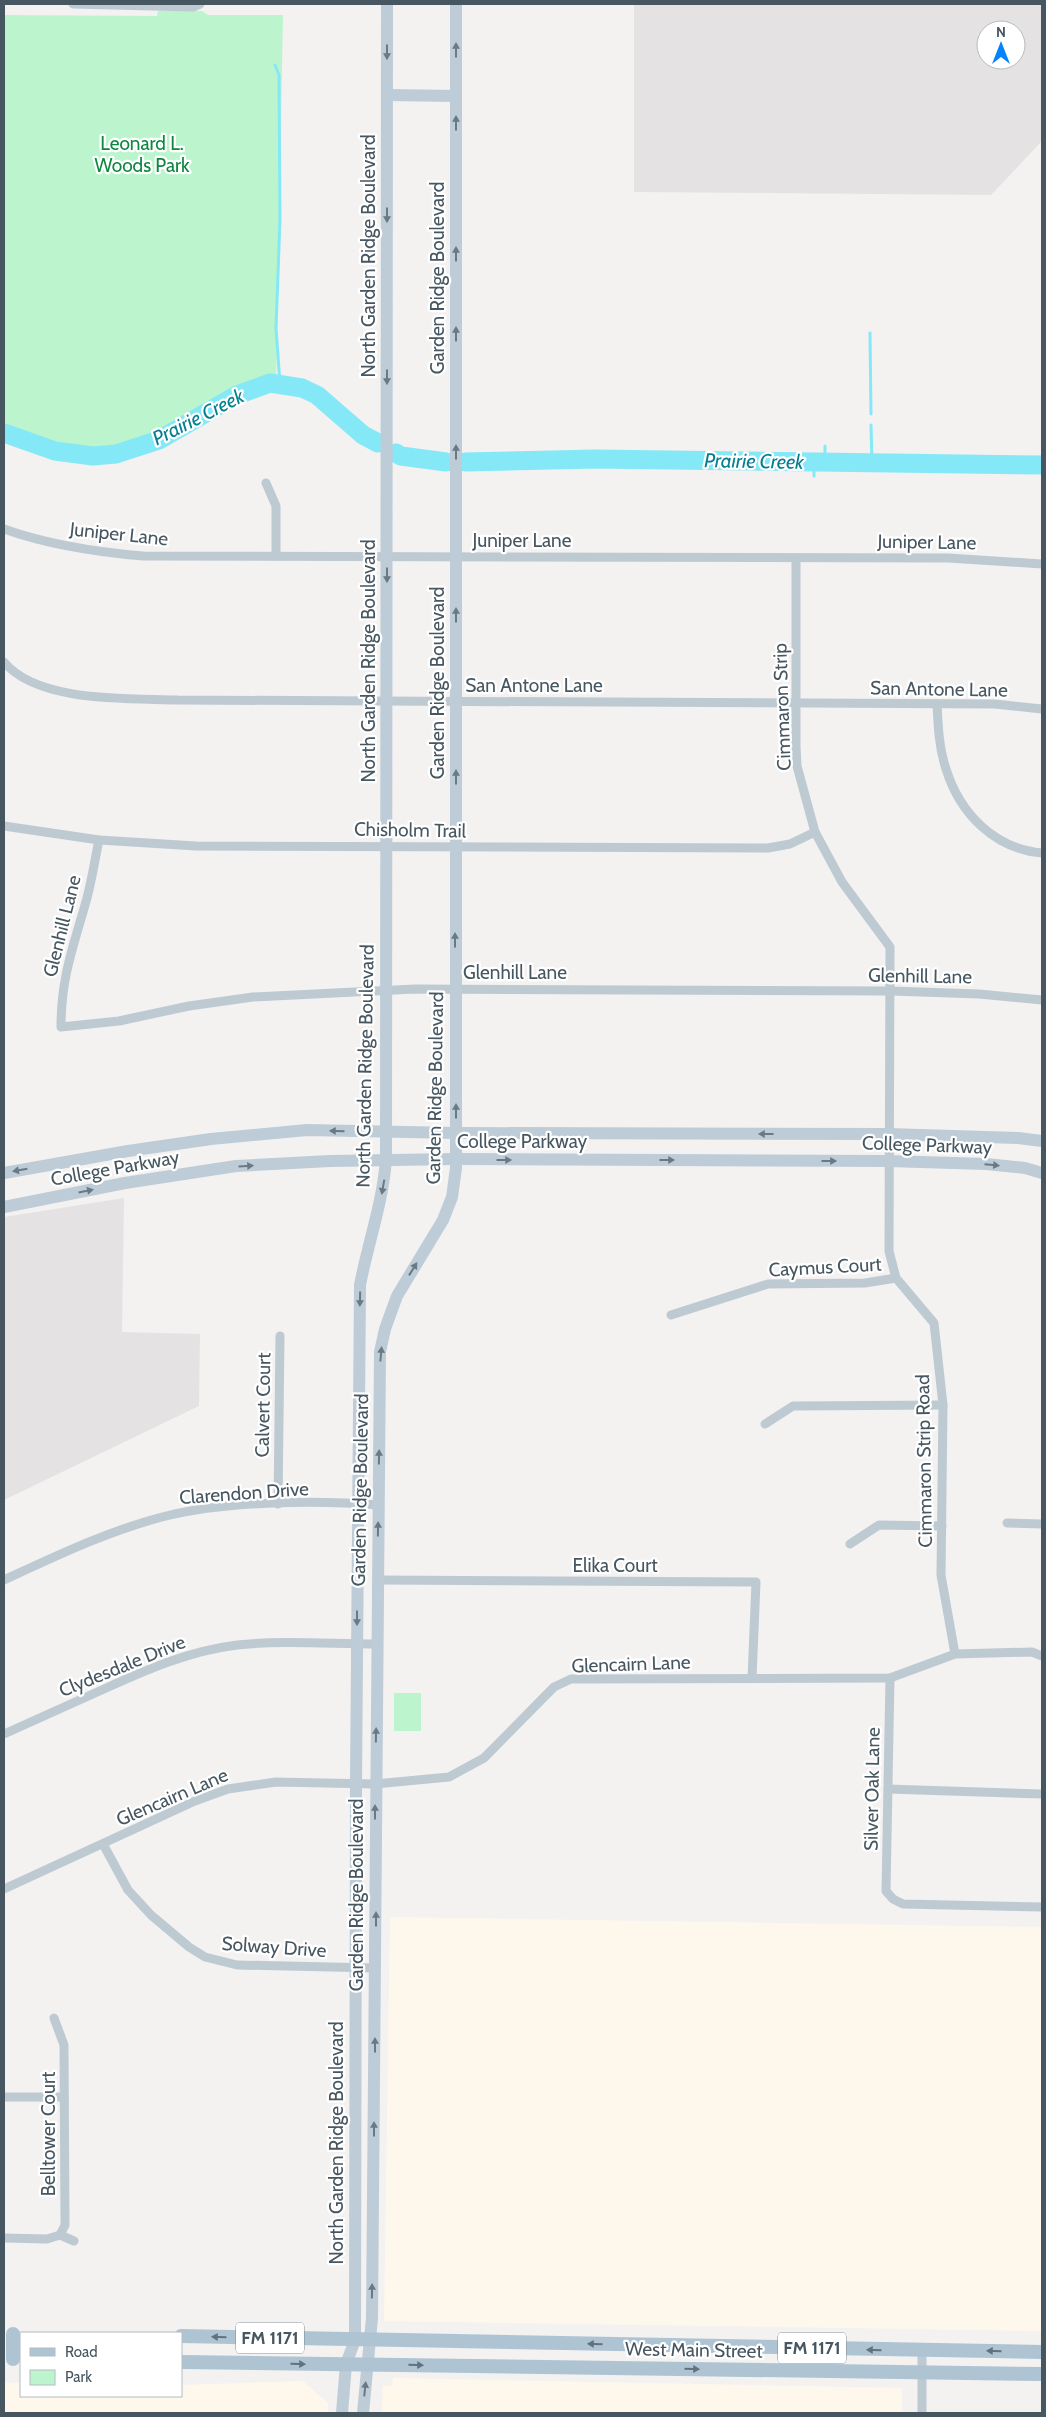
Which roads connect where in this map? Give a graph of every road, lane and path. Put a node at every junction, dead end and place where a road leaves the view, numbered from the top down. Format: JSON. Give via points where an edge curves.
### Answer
{"nodes":[{"id":1,"x":74,"y":4,"type":"edge"},
{"id":2,"x":200,"y":4,"type":"edge"},
{"id":3,"x":387,"y":4,"type":"edge"},
{"id":4,"x":456,"y":4,"type":"edge"},
{"id":5,"x":387,"y":95,"type":"junction"},
{"id":6,"x":456,"y":96,"type":"junction"},
{"id":7,"x":266,"y":483,"type":"dead end"},
{"id":8,"x":4,"y":529,"type":"edge"},
{"id":9,"x":276,"y":556,"type":"junction"},
{"id":10,"x":387,"y":556,"type":"junction"},
{"id":11,"x":456,"y":556,"type":"junction"},
{"id":12,"x":796,"y":558,"type":"junction"},
{"id":13,"x":1042,"y":564,"type":"edge"},
{"id":14,"x":4,"y":662,"type":"edge"},
{"id":15,"x":456,"y":700,"type":"junction"},
{"id":16,"x":387,"y":701,"type":"junction"},
{"id":17,"x":796,"y":703,"type":"junction"},
{"id":18,"x":937,"y":704,"type":"junction"},
{"id":19,"x":1042,"y":709,"type":"edge"},
{"id":20,"x":4,"y":826,"type":"edge"},
{"id":21,"x":815,"y":832,"type":"junction"},
{"id":22,"x":99,"y":840,"type":"junction"},
{"id":23,"x":386,"y":846,"type":"junction"},
{"id":24,"x":456,"y":848,"type":"junction"},
{"id":25,"x":1042,"y":853,"type":"edge"},
{"id":26,"x":455,"y":988,"type":"junction"},
{"id":27,"x":386,"y":990,"type":"junction"},
{"id":28,"x":890,"y":991,"type":"junction"},
{"id":29,"x":1042,"y":1000,"type":"edge"},
{"id":30,"x":386,"y":1131,"type":"junction"},
{"id":31,"x":456,"y":1133,"type":"junction"},
{"id":32,"x":888,"y":1134,"type":"junction"},
{"id":33,"x":1042,"y":1141,"type":"edge"},
{"id":34,"x":386,"y":1159,"type":"junction"},
{"id":35,"x":456,"y":1159,"type":"junction"},
{"id":36,"x":888,"y":1161,"type":"junction"},
{"id":37,"x":4,"y":1173,"type":"edge"},
{"id":38,"x":1042,"y":1173,"type":"edge"},
{"id":39,"x":4,"y":1207,"type":"edge"},
{"id":40,"x":896,"y":1278,"type":"junction"},
{"id":41,"x":671,"y":1315,"type":"dead end"},
{"id":42,"x":280,"y":1336,"type":"dead end"},
{"id":43,"x":943,"y":1405,"type":"junction"},
{"id":44,"x":765,"y":1424,"type":"dead end"},
{"id":45,"x":278,"y":1504,"type":"junction"},
{"id":46,"x":358,"y":1504,"type":"junction"},
{"id":47,"x":378,"y":1506,"type":"junction"},
{"id":48,"x":1006,"y":1523,"type":"dead end"},
{"id":49,"x":1042,"y":1524,"type":"edge"},
{"id":50,"x":942,"y":1526,"type":"junction"},
{"id":51,"x":850,"y":1544,"type":"dead end"},
{"id":52,"x":4,"y":1580,"type":"edge"},
{"id":53,"x":378,"y":1580,"type":"junction"},
{"id":54,"x":357,"y":1644,"type":"junction"},
{"id":55,"x":377,"y":1644,"type":"junction"},
{"id":56,"x":955,"y":1654,"type":"junction"},
{"id":57,"x":1042,"y":1656,"type":"edge"},
{"id":58,"x":752,"y":1678,"type":"junction"},
{"id":59,"x":890,"y":1678,"type":"junction"},
{"id":60,"x":4,"y":1734,"type":"edge"},
{"id":61,"x":356,"y":1784,"type":"junction"},
{"id":62,"x":375,"y":1784,"type":"junction"},
{"id":63,"x":888,"y":1788,"type":"junction"},
{"id":64,"x":1042,"y":1794,"type":"edge"},
{"id":65,"x":104,"y":1844,"type":"junction"},
{"id":66,"x":4,"y":1889,"type":"edge"},
{"id":67,"x":1042,"y":1907,"type":"edge"},
{"id":68,"x":356,"y":1968,"type":"junction"},
{"id":69,"x":375,"y":1968,"type":"junction"},
{"id":70,"x":54,"y":2018,"type":"dead end"},
{"id":71,"x":355,"y":2088,"type":"junction"},
{"id":72,"x":374,"y":2088,"type":"junction"},
{"id":73,"x":4,"y":2097,"type":"edge"},
{"id":74,"x":64,"y":2097,"type":"junction"},
{"id":75,"x":60,"y":2235,"type":"junction"},
{"id":76,"x":4,"y":2238,"type":"edge"},
{"id":77,"x":74,"y":2241,"type":"dead end"},
{"id":78,"x":13,"y":2334,"type":"edge"},
{"id":79,"x":182,"y":2336,"type":"edge"},
{"id":80,"x":355,"y":2340,"type":"junction"},
{"id":81,"x":371,"y":2340,"type":"junction"},
{"id":82,"x":644,"y":2345,"type":"junction"},
{"id":83,"x":922,"y":2351,"type":"junction"},
{"id":84,"x":1042,"y":2352,"type":"edge"},
{"id":85,"x":13,"y":2359,"type":"edge"},
{"id":86,"x":182,"y":2362,"type":"edge"},
{"id":87,"x":346,"y":2364,"type":"junction"},
{"id":88,"x":367,"y":2364,"type":"junction"},
{"id":89,"x":644,"y":2368,"type":"junction"},
{"id":90,"x":922,"y":2373,"type":"junction"},
{"id":91,"x":1042,"y":2374,"type":"edge"},
{"id":92,"x":342,"y":2413,"type":"edge"},
{"id":93,"x":363,"y":2413,"type":"edge"},
{"id":94,"x":922,"y":2413,"type":"edge"}],
"edges":[{"from":1,"to":2,"type":"street","via":[[193,7]]},
{"from":3,"to":5,"type":"main road","name":"North Garden Ridge Boulevard","one_way":true},
{"from":6,"to":4,"type":"main road","name":"Garden Ridge Boulevard","one_way":true},
{"from":5,"to":6,"type":"main road"},
{"from":5,"to":10,"type":"main road","name":"North Garden Ridge Boulevard","one_way":true},
{"from":11,"to":6,"type":"main road","name":"Garden Ridge Boulevard","one_way":true},
{"from":7,"to":9,"type":"street","via":[[276,506]]},
{"from":8,"to":9,"type":"street","name":"Juniper Lane","via":[[26,537],[101,552],[143,556]]},
{"from":9,"to":10,"type":"street","name":"Juniper Lane"},
{"from":10,"to":11,"type":"street","name":"Juniper Lane"},
{"from":10,"to":16,"type":"main road","name":"North Garden Ridge Boulevard","one_way":true},
{"from":11,"to":12,"type":"street","name":"Juniper Lane"},
{"from":15,"to":11,"type":"main road","name":"Garden Ridge Boulevard","one_way":true},
{"from":12,"to":13,"type":"street","name":"Juniper Lane","via":[[948,558]]},
{"from":12,"to":17,"type":"street","name":"Cimmaron Strip"},
{"from":14,"to":16,"type":"street","name":"San Antone Lane","via":[[24,679],[46,687],[111,698]]},
{"from":15,"to":16,"type":"street","name":"San Antone Lane"},
{"from":15,"to":17,"type":"street","name":"San Antone Lane"},
{"from":24,"to":15,"type":"main road","name":"Garden Ridge Boulevard","one_way":true},
{"from":16,"to":23,"type":"main road","name":"North Garden Ridge Boulevard"},
{"from":17,"to":18,"type":"street","name":"San Antone Lane"},
{"from":17,"to":21,"type":"street","name":"Cimmaron Strip","via":[[798,766]]},
{"from":18,"to":19,"type":"street","name":"San Antone Lane","via":[[995,704]]},
{"from":18,"to":25,"type":"street","via":[[938,734],[946,770],[969,813],[1004,844]]},
{"from":20,"to":22,"type":"street","name":"Chisholm Trail"},
{"from":21,"to":24,"type":"street","name":"Chisholm Trail","via":[[790,844],[768,848]]},
{"from":21,"to":28,"type":"street","name":"Cimmaron Strip","via":[[842,882],[890,947]]},
{"from":22,"to":23,"type":"street","name":"Chisholm Trail","via":[[196,846]]},
{"from":22,"to":27,"type":"street","name":"Glenhill Lane","via":[[88,896],[67,963],[61,1027],[120,1021],[189,1006],[253,997]]},
{"from":23,"to":24,"type":"street","name":"Chisholm Trail"},
{"from":23,"to":27,"type":"main road","name":"North Garden Ridge Boulevard"},
{"from":26,"to":24,"type":"main road","name":"Garden Ridge Boulevard","one_way":true},
{"from":26,"to":27,"type":"street","name":"Glenhill Lane"},
{"from":26,"to":28,"type":"street","name":"Glenhill Lane"},
{"from":31,"to":26,"type":"main road","name":"Garden Ridge Boulevard","one_way":true},
{"from":27,"to":30,"type":"main road","name":"North Garden Ridge Boulevard"},
{"from":28,"to":29,"type":"street","name":"Glenhill Lane"},
{"from":28,"to":32,"type":"street","name":"Cimmaron Strip"},
{"from":30,"to":31,"type":"main road","name":"College Parkway"},
{"from":30,"to":34,"type":"main road","name":"North Garden Ridge Boulevard"},
{"from":30,"to":37,"type":"main road","name":"College Parkway","one_way":true,"via":[[308,1130],[211,1139]]},
{"from":32,"to":31,"type":"main road","name":"College Parkway","one_way":true},
{"from":31,"to":35,"type":"main road","name":"Garden Ridge Boulevard"},
{"from":32,"to":33,"type":"main road","name":"College Parkway"},
{"from":32,"to":36,"type":"street","name":"Cimmaron Strip"},
{"from":34,"to":35,"type":"main road","name":"College Parkway"},
{"from":39,"to":34,"type":"main road","name":"College Parkway","one_way":true,"via":[[125,1183],[236,1166]]},
{"from":34,"to":46,"type":"main road","name":"North Garden Ridge Boulevard","one_way":true,"via":[[382,1195],[360,1285]]},
{"from":35,"to":36,"type":"main road","name":"College Parkway","one_way":true},
{"from":47,"to":35,"type":"main road","name":"Garden Ridge Boulevard","one_way":true,"via":[[380,1352],[385,1329],[397,1296],[443,1220],[455,1182]]},
{"from":36,"to":38,"type":"main road","name":"College Parkway","one_way":true,"via":[[986,1164]]},
{"from":36,"to":40,"type":"street","name":"Cimmaron Strip Road","via":[[889,1251]]},
{"from":40,"to":41,"type":"street","name":"Caymus Court","via":[[865,1283],[768,1284]]},
{"from":40,"to":43,"type":"street","name":"Cimmaron Strip Road","via":[[934,1323]]},
{"from":42,"to":45,"type":"street","name":"Calvert Court"},
{"from":43,"to":44,"type":"street","via":[[793,1406]]},
{"from":43,"to":50,"type":"street","name":"Cimmaron Strip Road"},
{"from":45,"to":46,"type":"street","name":"Clarendon Drive"},
{"from":45,"to":52,"type":"street","name":"Clarendon Drive","via":[[166,1516],[118,1532]]},
{"from":46,"to":47,"type":"street","name":"Clarendon Drive"},
{"from":46,"to":54,"type":"main road","name":"North Garden Ridge Boulevard","one_way":true},
{"from":53,"to":47,"type":"main road","name":"Garden Ridge Boulevard","one_way":true},
{"from":48,"to":49,"type":"street"},
{"from":50,"to":51,"type":"street","via":[[879,1525]]},
{"from":50,"to":56,"type":"street","name":"Cimmaron Strip Road","via":[[941,1575]]},
{"from":53,"to":55,"type":"main road","name":"Garden Ridge Boulevard"},
{"from":53,"to":58,"type":"street","name":"Elika Court","via":[[756,1582]]},
{"from":54,"to":55,"type":"street","name":"Clydesdale Drive"},
{"from":54,"to":60,"type":"street","name":"Clydesdale Drive","via":[[312,1641],[237,1645],[192,1654],[152,1667]]},
{"from":54,"to":61,"type":"main road","name":"North Garden Ridge Boulevard"},
{"from":62,"to":55,"type":"main road","name":"Garden Ridge Boulevard","one_way":true},
{"from":56,"to":57,"type":"street","name":"Glencairn Lane","via":[[1032,1652]]},
{"from":56,"to":59,"type":"street","name":"Glencairn Lane"},
{"from":58,"to":59,"type":"street","name":"Glencairn Lane"},
{"from":58,"to":62,"type":"street","name":"Glencairn Lane","via":[[571,1679],[554,1687],[484,1758],[449,1777]]},
{"from":59,"to":63,"type":"street","name":"Silver Oak Lane"},
{"from":61,"to":62,"type":"street","name":"Glencairn Lane"},
{"from":61,"to":65,"type":"street","name":"Glencairn Lane","via":[[276,1782],[236,1787],[195,1801]]},
{"from":61,"to":68,"type":"main road","name":"North Garden Ridge Boulevard"},
{"from":69,"to":62,"type":"main road","name":"Garden Ridge Boulevard","one_way":true},
{"from":63,"to":64,"type":"street"},
{"from":63,"to":67,"type":"street","name":"Silver Oak Lane","via":[[886,1891],[893,1899],[903,1904]]},
{"from":65,"to":66,"type":"street","name":"Glencairn Lane"},
{"from":65,"to":68,"type":"street","name":"Solway Drive","via":[[128,1890],[159,1921],[205,1958],[237,1964]]},
{"from":68,"to":69,"type":"street","name":"Solway Drive"},
{"from":68,"to":71,"type":"main road","name":"North Garden Ridge Boulevard"},
{"from":72,"to":69,"type":"main road","name":"Garden Ridge Boulevard","one_way":true},
{"from":70,"to":74,"type":"street","name":"Belltower Court","via":[[64,2045]]},
{"from":71,"to":72,"type":"main road"},
{"from":71,"to":80,"type":"main road","name":"North Garden Ridge Boulevard"},
{"from":81,"to":72,"type":"main road","name":"Garden Ridge Boulevard","one_way":true},
{"from":73,"to":74,"type":"street"},
{"from":74,"to":75,"type":"street","name":"Belltower Court","via":[[65,2225]]},
{"from":75,"to":76,"type":"street","via":[[47,2239]]},
{"from":75,"to":77,"type":"street"},
{"from":78,"to":85,"type":"main road"},
{"from":80,"to":79,"type":"main road","number":"FM 1171","one_way":true},
{"from":80,"to":81,"type":"main road","name":"West Main Street","number":"FM 1171"},
{"from":80,"to":87,"type":"main road","name":"North Garden Ridge Boulevard"},
{"from":82,"to":81,"type":"main road","name":"West Main Street","number":"FM 1171","one_way":true},
{"from":81,"to":88,"type":"main road","name":"Garden Ridge Boulevard"},
{"from":83,"to":82,"type":"main road","name":"West Main Street","number":"FM 1171","one_way":true},
{"from":82,"to":89,"type":"main road"},
{"from":84,"to":83,"type":"main road","name":"West Main Street","number":"FM 1171","one_way":true},
{"from":83,"to":90,"type":"street"},
{"from":86,"to":87,"type":"main road","number":"FM 1171","one_way":true},
{"from":87,"to":88,"type":"main road","name":"West Main Street","number":"FM 1171"},
{"from":87,"to":92,"type":"main road","name":"North Garden Ridge Boulevard"},
{"from":88,"to":89,"type":"main road","name":"West Main Street","number":"FM 1171","one_way":true},
{"from":93,"to":88,"type":"main road","name":"Garden Ridge Boulevard","one_way":true},
{"from":89,"to":90,"type":"main road","name":"West Main Street","number":"FM 1171","one_way":true},
{"from":90,"to":91,"type":"main road","name":"West Main Street","number":"FM 1171"},
{"from":90,"to":94,"type":"street"}]}
